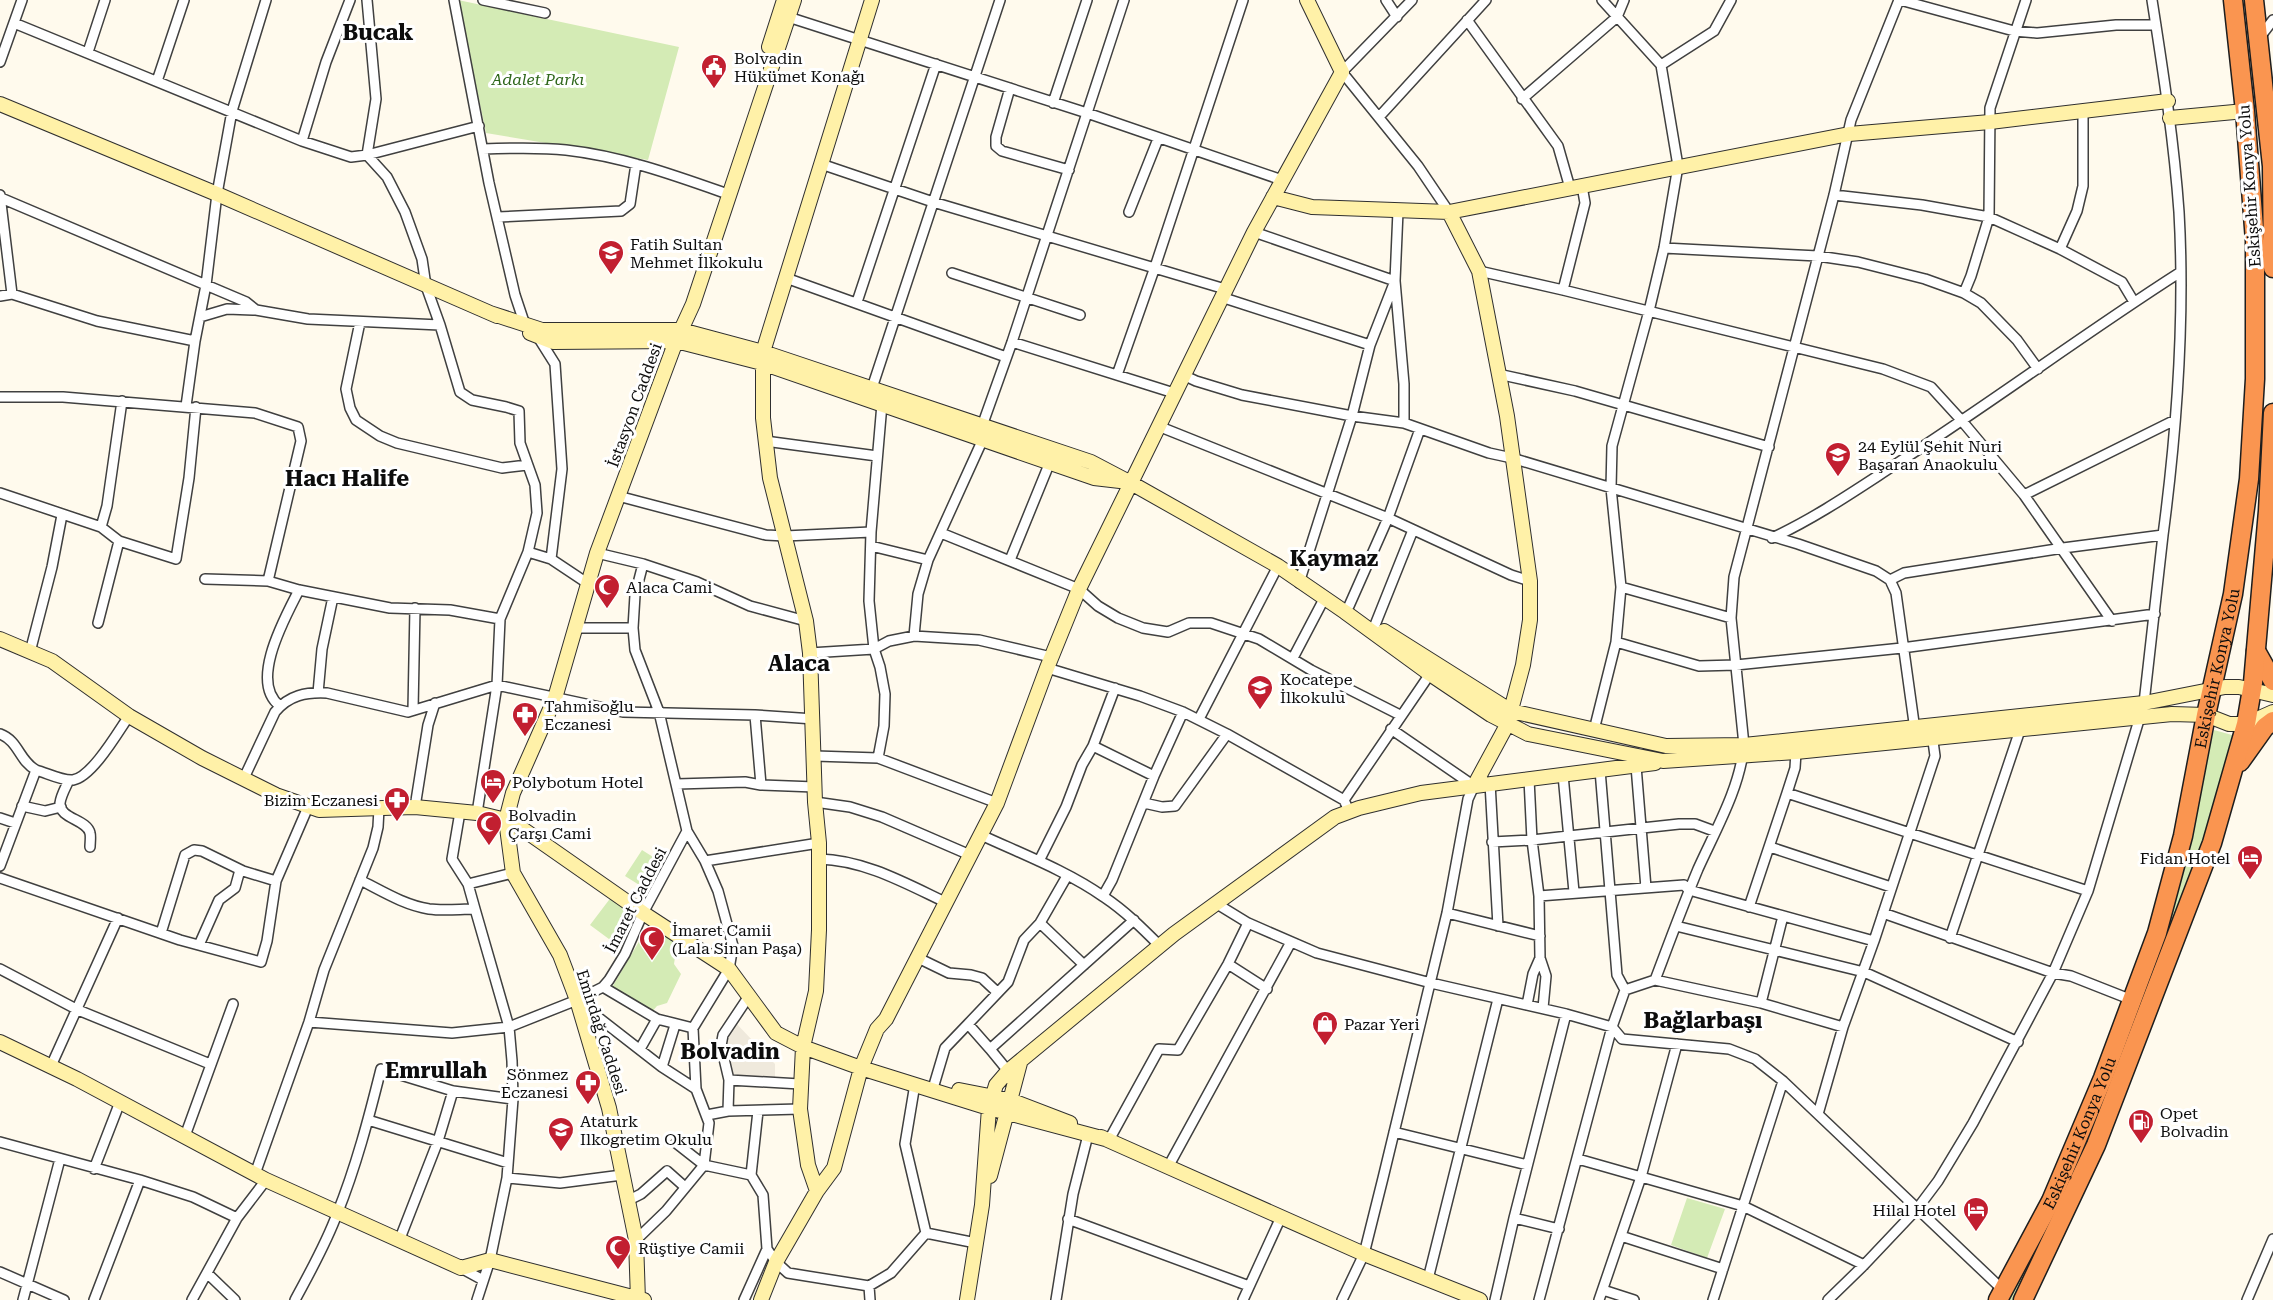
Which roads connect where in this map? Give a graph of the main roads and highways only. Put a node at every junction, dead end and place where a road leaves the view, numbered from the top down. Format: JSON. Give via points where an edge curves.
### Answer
{"nodes":[{"id":1,"x":2233,"y":0,"type":"edge"},
{"id":2,"x":2254,"y":0,"type":"edge"},
{"id":3,"x":2272,"y":165,"type":"edge"},
{"id":4,"x":2273,"y":230,"type":"edge"},
{"id":5,"x":2273,"y":268,"type":"edge"},
{"id":6,"x":2273,"y":413,"type":"edge"},
{"id":7,"x":2254,"y":647,"type":"junction"},
{"id":8,"x":2273,"y":681,"type":"edge"},
{"id":9,"x":2273,"y":721,"type":"edge"},
{"id":10,"x":2231,"y":777,"type":"junction"},
{"id":11,"x":2001,"y":1295,"type":"edge"},
{"id":12,"x":2023,"y":1300,"type":"edge"}],
"edges":[{"from":1,"to":11,"type":"highway","name":"Eskişehir Konya Yolu","via":[[2255,241],[2254,402],[2249,479],[2233,594],[2183,836],[2157,933],[2051,1201]]},
{"from":2,"to":3,"type":"highway"},
{"from":3,"to":4,"type":"highway"},
{"from":4,"to":5,"type":"highway"},
{"from":6,"to":7,"type":"highway","name":"Eskişehir Konya Yolu"},
{"from":7,"to":8,"type":"highway"},
{"from":7,"to":10,"type":"highway","name":"Eskişehir Konya Yolu","via":[[2246,724]]},
{"from":9,"to":10,"type":"highway"},
{"from":10,"to":12,"type":"highway","name":"Eskişehir Konya Yolu","via":[[2212,843],[2096,1145]]}]}
